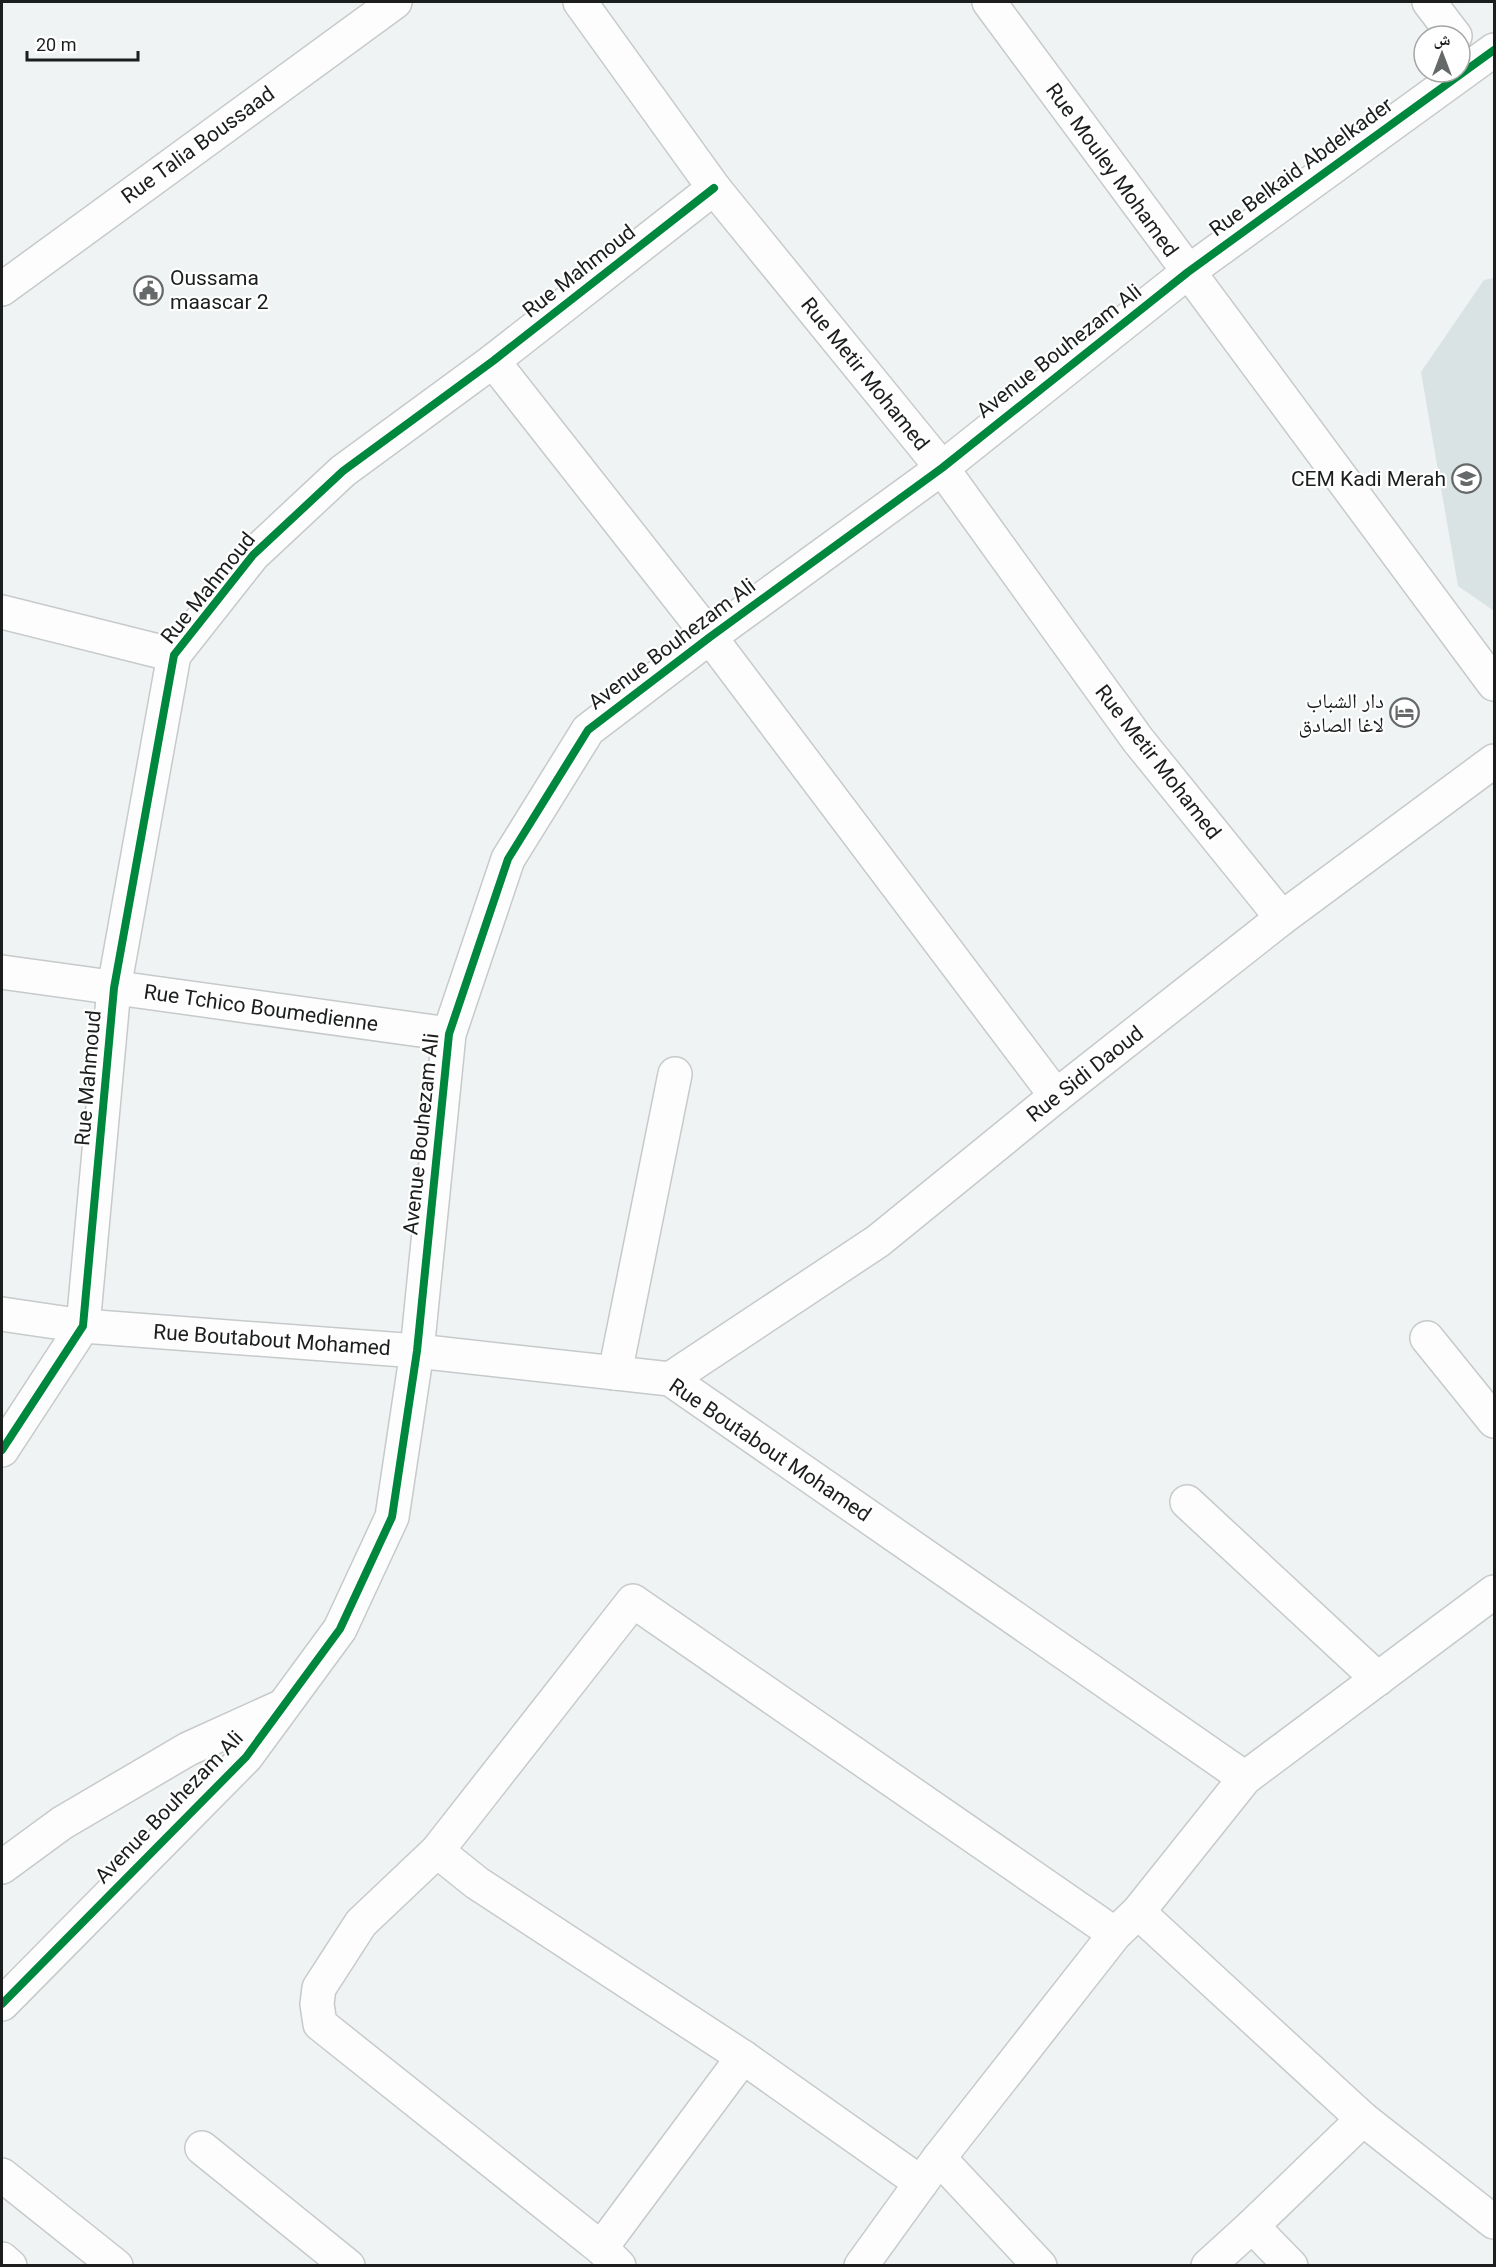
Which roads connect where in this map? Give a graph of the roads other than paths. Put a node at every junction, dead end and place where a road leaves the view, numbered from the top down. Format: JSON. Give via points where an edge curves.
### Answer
{"nodes":[{"id":1,"x":395,"y":2,"type":"edge"},
{"id":2,"x":580,"y":2,"type":"edge"},
{"id":3,"x":989,"y":2,"type":"edge"},
{"id":4,"x":1429,"y":2,"type":"edge"},
{"id":5,"x":1446,"y":24,"type":"edge"},
{"id":6,"x":1477,"y":52,"type":"edge"},
{"id":7,"x":714,"y":188,"type":"junction"},
{"id":8,"x":1188,"y":272,"type":"junction"},
{"id":9,"x":2,"y":289,"type":"edge"},
{"id":10,"x":493,"y":361,"type":"junction"},
{"id":11,"x":942,"y":468,"type":"junction"},
{"id":12,"x":2,"y":612,"type":"edge"},
{"id":13,"x":710,"y":637,"type":"junction"},
{"id":14,"x":174,"y":655,"type":"junction"},
{"id":15,"x":1494,"y":684,"type":"edge"},
{"id":16,"x":1494,"y":761,"type":"edge"},
{"id":17,"x":1282,"y":918,"type":"junction"},
{"id":18,"x":2,"y":972,"type":"edge"},
{"id":19,"x":114,"y":988,"type":"junction"},
{"id":20,"x":449,"y":1034,"type":"junction"},
{"id":21,"x":675,"y":1074,"type":"dead end"},
{"id":22,"x":1056,"y":1096,"type":"junction"},
{"id":23,"x":2,"y":1314,"type":"edge"},
{"id":24,"x":83,"y":1326,"type":"junction"},
{"id":25,"x":1427,"y":1338,"type":"dead end"},
{"id":26,"x":417,"y":1351,"type":"junction"},
{"id":27,"x":615,"y":1373,"type":"junction"},
{"id":28,"x":670,"y":1379,"type":"junction"},
{"id":29,"x":1494,"y":1421,"type":"edge"},
{"id":30,"x":2,"y":1450,"type":"edge"},
{"id":31,"x":1187,"y":1502,"type":"dead end"},
{"id":32,"x":1494,"y":1592,"type":"edge"},
{"id":33,"x":1378,"y":1679,"type":"junction"},
{"id":34,"x":285,"y":1706,"type":"junction"},
{"id":35,"x":1245,"y":1778,"type":"junction"},
{"id":36,"x":437,"y":1851,"type":"junction"},
{"id":37,"x":2,"y":1867,"type":"edge"},
{"id":38,"x":1127,"y":1923,"type":"junction"},
{"id":39,"x":2,"y":2004,"type":"edge"},
{"id":40,"x":743,"y":2057,"type":"junction"},
{"id":41,"x":1363,"y":2120,"type":"junction"},
{"id":42,"x":202,"y":2148,"type":"dead end"},
{"id":43,"x":930,"y":2171,"type":"junction"},
{"id":44,"x":2,"y":2175,"type":"edge"},
{"id":45,"x":1494,"y":2222,"type":"edge"},
{"id":46,"x":1252,"y":2226,"type":"junction"},
{"id":47,"x":610,"y":2257,"type":"edge"},
{"id":48,"x":2,"y":2259,"type":"edge"},
{"id":49,"x":10,"y":2265,"type":"edge"},
{"id":50,"x":116,"y":2265,"type":"edge"},
{"id":51,"x":348,"y":2265,"type":"edge"},
{"id":52,"x":861,"y":2265,"type":"edge"},
{"id":53,"x":1040,"y":2265,"type":"edge"},
{"id":54,"x":1208,"y":2265,"type":"edge"},
{"id":55,"x":1291,"y":2265,"type":"edge"}],
"edges":[{"from":1,"to":9,"type":"street","name":"Rue Talia Boussaad"},
{"from":2,"to":7,"type":"street","name":"Rue Metir Mohamed"},
{"from":3,"to":8,"type":"street","name":"Rue Mouley Mohamed"},
{"from":4,"to":5,"type":"street"},
{"from":6,"to":8,"type":"street","name":"Rue Belkaid Abdelkader"},
{"from":7,"to":10,"type":"street","name":"Rue Mahmoud"},
{"from":7,"to":11,"type":"street","name":"Rue Metir Mohamed"},
{"from":8,"to":11,"type":"street","name":"Avenue Bouhezam Ali"},
{"from":8,"to":15,"type":"street","name":"Rue Mouley Mohamed"},
{"from":10,"to":13,"type":"street"},
{"from":10,"to":14,"type":"street","name":"Rue Mahmoud","via":[[335,479],[253,555]]},
{"from":11,"to":13,"type":"street","name":"Avenue Bouhezam Ali"},
{"from":11,"to":17,"type":"street","name":"Rue Metir Mohamed","via":[[1138,740]]},
{"from":12,"to":14,"type":"street"},
{"from":13,"to":20,"type":"street","name":"Avenue Bouhezam Ali","via":[[588,730],[508,859]]},
{"from":13,"to":22,"type":"street"},
{"from":14,"to":19,"type":"street","name":"Rue Mahmoud"},
{"from":16,"to":17,"type":"street","name":"Rue Sidi Daoud"},
{"from":17,"to":22,"type":"street","name":"Rue Sidi Daoud"},
{"from":18,"to":19,"type":"street","name":"Rue Tchico Boumedienne"},
{"from":19,"to":20,"type":"street","name":"Rue Tchico Boumedienne"},
{"from":19,"to":24,"type":"street","name":"Rue Mahmoud"},
{"from":20,"to":26,"type":"street","name":"Avenue Bouhezam Ali"},
{"from":21,"to":27,"type":"street"},
{"from":22,"to":28,"type":"street","name":"Rue Sidi Daoud","via":[[878,1241]]},
{"from":23,"to":24,"type":"street","name":"Rue Boutabout Mohamed"},
{"from":24,"to":26,"type":"street","name":"Rue Boutabout Mohamed"},
{"from":24,"to":30,"type":"street"},
{"from":25,"to":29,"type":"street"},
{"from":26,"to":27,"type":"street","name":"Rue Boutabout Mohamed"},
{"from":26,"to":34,"type":"street","name":"Avenue Bouhezam Ali","via":[[392,1517],[340,1629]]},
{"from":27,"to":28,"type":"street","name":"Rue Boutabout Mohamed"},
{"from":28,"to":35,"type":"street","name":"Rue Boutabout Mohamed"},
{"from":31,"to":33,"type":"street"},
{"from":32,"to":33,"type":"street"},
{"from":33,"to":35,"type":"street"},
{"from":34,"to":37,"type":"street","via":[[188,1749],[62,1823]]},
{"from":34,"to":39,"type":"street","name":"Avenue Bouhezam Ali","via":[[246,1757]]},
{"from":35,"to":38,"type":"street"},
{"from":36,"to":38,"type":"street","via":[[633,1601]]},
{"from":36,"to":40,"type":"street","via":[[477,1883]]},
{"from":36,"to":47,"type":"street","via":[[361,1923],[319,1988],[320,2024]]},
{"from":38,"to":41,"type":"street"},
{"from":38,"to":43,"type":"street"},
{"from":40,"to":43,"type":"street"},
{"from":40,"to":47,"type":"street"},
{"from":41,"to":45,"type":"street"},
{"from":41,"to":46,"type":"street"},
{"from":42,"to":51,"type":"street"},
{"from":43,"to":52,"type":"street"},
{"from":43,"to":53,"type":"street"},
{"from":44,"to":50,"type":"street"},
{"from":46,"to":54,"type":"street"},
{"from":46,"to":55,"type":"street"},
{"from":48,"to":49,"type":"street"}]}
